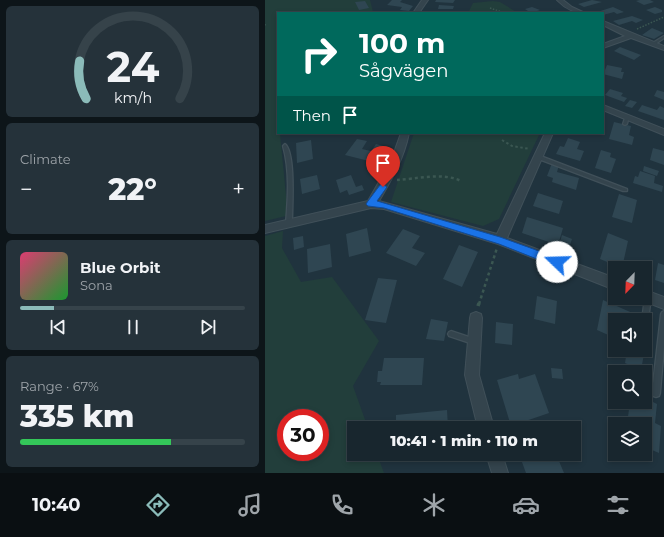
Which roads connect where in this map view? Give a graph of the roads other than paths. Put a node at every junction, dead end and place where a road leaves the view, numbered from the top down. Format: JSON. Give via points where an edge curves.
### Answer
{"nodes":[{"id":1,"x":425,"y":0,"type":"edge"},
{"id":2,"x":560,"y":0,"type":"edge"},
{"id":3,"x":417,"y":12,"type":"edge"},
{"id":4,"x":580,"y":12,"type":"edge"},
{"id":5,"x":604,"y":23,"type":"edge"},
{"id":6,"x":628,"y":35,"type":"junction"},
{"id":7,"x":664,"y":37,"type":"edge"},
{"id":8,"x":653,"y":44,"type":"junction"},
{"id":9,"x":604,"y":46,"type":"edge"},
{"id":10,"x":664,"y":48,"type":"edge"},
{"id":11,"x":604,"y":108,"type":"edge"},
{"id":12,"x":664,"y":132,"type":"edge"},
{"id":13,"x":405,"y":134,"type":"edge"},
{"id":14,"x":549,"y":134,"type":"edge"},
{"id":15,"x":285,"y":146,"type":"dead end"},
{"id":16,"x":539,"y":155,"type":"junction"},
{"id":17,"x":625,"y":190,"type":"dead end"},
{"id":18,"x":371,"y":204,"type":"junction"},
{"id":19,"x":289,"y":223,"type":"junction"},
{"id":20,"x":265,"y":229,"type":"edge"},
{"id":21,"x":500,"y":240,"type":"junction"},
{"id":22,"x":608,"y":281,"type":"edge"},
{"id":23,"x":652,"y":298,"type":"edge"},
{"id":24,"x":664,"y":303,"type":"edge"},
{"id":25,"x":664,"y":314,"type":"edge"},
{"id":26,"x":476,"y":318,"type":"road end"},
{"id":27,"x":451,"y":334,"type":"dead end"},
{"id":28,"x":473,"y":341,"type":"junction"},
{"id":29,"x":656,"y":394,"type":"dead end"},
{"id":30,"x":484,"y":421,"type":"edge"},
{"id":31,"x":496,"y":461,"type":"edge"},
{"id":32,"x":500,"y":473,"type":"edge"}],
"edges":[{"from":1,"to":3,"type":"street"},
{"from":2,"to":4,"type":"street"},
{"from":5,"to":6,"type":"street"},
{"from":6,"to":8,"type":"street"},
{"from":6,"to":9,"type":"street"},
{"from":7,"to":8,"type":"lane"},
{"from":8,"to":10,"type":"street"},
{"from":11,"to":12,"type":"street","via":[[626,120]]},
{"from":13,"to":18,"type":"street","via":[[403,145],[383,187]]},
{"from":14,"to":16,"type":"street"},
{"from":15,"to":19,"type":"lane","via":[[289,156]]},
{"from":16,"to":17,"type":"lane"},
{"from":16,"to":21,"type":"street"},
{"from":18,"to":19,"type":"street"},
{"from":18,"to":21,"type":"street","via":[[384,205]]},
{"from":19,"to":20,"type":"street"},
{"from":21,"to":22,"type":"street"},
{"from":23,"to":24,"type":"street"},
{"from":25,"to":29,"type":"lane"},
{"from":26,"to":28,"type":"street"},
{"from":27,"to":28,"type":"lane"},
{"from":28,"to":30,"type":"street","via":[[472,375]]},
{"from":31,"to":32,"type":"street"}]}
